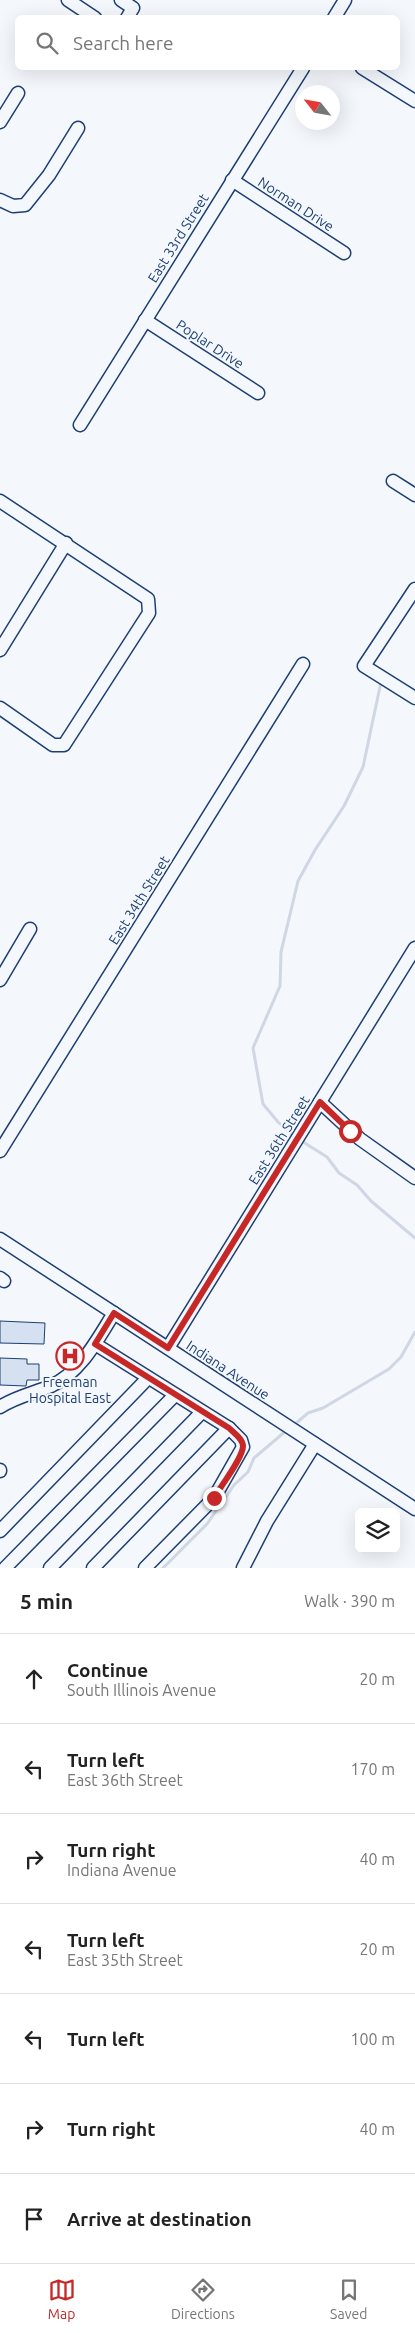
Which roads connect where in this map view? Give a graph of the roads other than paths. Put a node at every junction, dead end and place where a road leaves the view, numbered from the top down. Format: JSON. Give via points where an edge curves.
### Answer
{"nodes":[{"id":1,"x":68,"y":0,"type":"edge"},
{"id":2,"x":121,"y":0,"type":"edge"},
{"id":3,"x":345,"y":0,"type":"edge"},
{"id":4,"x":90,"y":15,"type":"edge"},
{"id":5,"x":129,"y":15,"type":"edge"},
{"id":6,"x":336,"y":15,"type":"edge"},
{"id":7,"x":302,"y":70,"type":"edge"},
{"id":8,"x":365,"y":70,"type":"edge"},
{"id":9,"x":18,"y":93,"type":"dead end"},
{"id":10,"x":415,"y":101,"type":"edge"},
{"id":11,"x":0,"y":122,"type":"edge"},
{"id":12,"x":78,"y":128,"type":"dead end"},
{"id":13,"x":232,"y":180,"type":"junction"},
{"id":14,"x":0,"y":200,"type":"edge"},
{"id":15,"x":344,"y":253,"type":"dead end"},
{"id":16,"x":145,"y":320,"type":"junction"},
{"id":17,"x":258,"y":392,"type":"dead end"},
{"id":18,"x":80,"y":425,"type":"dead end"},
{"id":19,"x":392,"y":480,"type":"dead end"},
{"id":20,"x":415,"y":495,"type":"edge"},
{"id":21,"x":0,"y":501,"type":"edge"},
{"id":22,"x":66,"y":543,"type":"junction"},
{"id":23,"x":415,"y":589,"type":"edge"},
{"id":24,"x":0,"y":650,"type":"edge"},
{"id":25,"x":303,"y":664,"type":"dead end"},
{"id":26,"x":415,"y":698,"type":"edge"},
{"id":27,"x":0,"y":708,"type":"edge"},
{"id":28,"x":30,"y":929,"type":"dead end"},
{"id":29,"x":415,"y":948,"type":"edge"},
{"id":30,"x":0,"y":980,"type":"edge"},
{"id":31,"x":320,"y":1102,"type":"junction"},
{"id":32,"x":0,"y":1152,"type":"edge"},
{"id":33,"x":415,"y":1178,"type":"edge"},
{"id":34,"x":0,"y":1239,"type":"edge"},
{"id":35,"x":114,"y":1313,"type":"junction"},
{"id":36,"x":95,"y":1344,"type":"junction"},
{"id":37,"x":168,"y":1348,"type":"junction"},
{"id":38,"x":148,"y":1378,"type":"junction"},
{"id":39,"x":175,"y":1395,"type":"junction"},
{"id":40,"x":0,"y":1407,"type":"edge"},
{"id":41,"x":202,"y":1412,"type":"junction"},
{"id":42,"x":229,"y":1428,"type":"junction"},
{"id":43,"x":315,"y":1444,"type":"junction"},
{"id":44,"x":415,"y":1510,"type":"edge"},
{"id":45,"x":0,"y":1531,"type":"edge"},
{"id":46,"x":5,"y":1568,"type":"edge"},
{"id":47,"x":50,"y":1568,"type":"edge"},
{"id":48,"x":93,"y":1568,"type":"edge"},
{"id":49,"x":145,"y":1568,"type":"edge"},
{"id":50,"x":243,"y":1568,"type":"edge"}],
"edges":[{"from":1,"to":4,"type":"street"},
{"from":2,"to":5,"type":"street","via":[[133,8]]},
{"from":3,"to":6,"type":"street"},
{"from":7,"to":13,"type":"street","name":"East 33rd Street"},
{"from":8,"to":10,"type":"street"},
{"from":9,"to":11,"type":"street"},
{"from":12,"to":14,"type":"street","via":[[25,205],[13,206]]},
{"from":13,"to":15,"type":"street","name":"Norman Drive"},
{"from":13,"to":16,"type":"street","name":"East 33rd Street"},
{"from":16,"to":17,"type":"street","name":"Poplar Drive"},
{"from":16,"to":18,"type":"street","name":"East 33rd Street"},
{"from":19,"to":20,"type":"street"},
{"from":21,"to":22,"type":"street"},
{"from":22,"to":24,"type":"street"},
{"from":22,"to":27,"type":"street","via":[[148,599],[149,613],[64,745],[52,745]]},
{"from":23,"to":26,"type":"street","via":[[364,666]]},
{"from":25,"to":32,"type":"street","name":"East 34th Street"},
{"from":28,"to":30,"type":"street"},
{"from":29,"to":31,"type":"street","name":"East 36th Street"},
{"from":31,"to":33,"type":"street","via":[[360,1139]]},
{"from":31,"to":37,"type":"street","name":"East 36th Street"},
{"from":34,"to":35,"type":"street","name":"Indiana Avenue"},
{"from":35,"to":36,"type":"street"},
{"from":35,"to":37,"type":"street","name":"Indiana Avenue"},
{"from":36,"to":38,"type":"street"},
{"from":36,"to":40,"type":"street","via":[[72,1373]]},
{"from":37,"to":43,"type":"street","name":"Indiana Avenue"},
{"from":38,"to":39,"type":"street"},
{"from":38,"to":45,"type":"street"},
{"from":39,"to":41,"type":"street"},
{"from":39,"to":46,"type":"street"},
{"from":41,"to":42,"type":"street"},
{"from":41,"to":47,"type":"street"},
{"from":42,"to":48,"type":"street"},
{"from":42,"to":49,"type":"street","via":[[241,1440],[243,1447],[239,1458],[214,1498]]},
{"from":43,"to":44,"type":"street","name":"Indiana Avenue"},
{"from":43,"to":50,"type":"street","via":[[267,1521]]}]}
